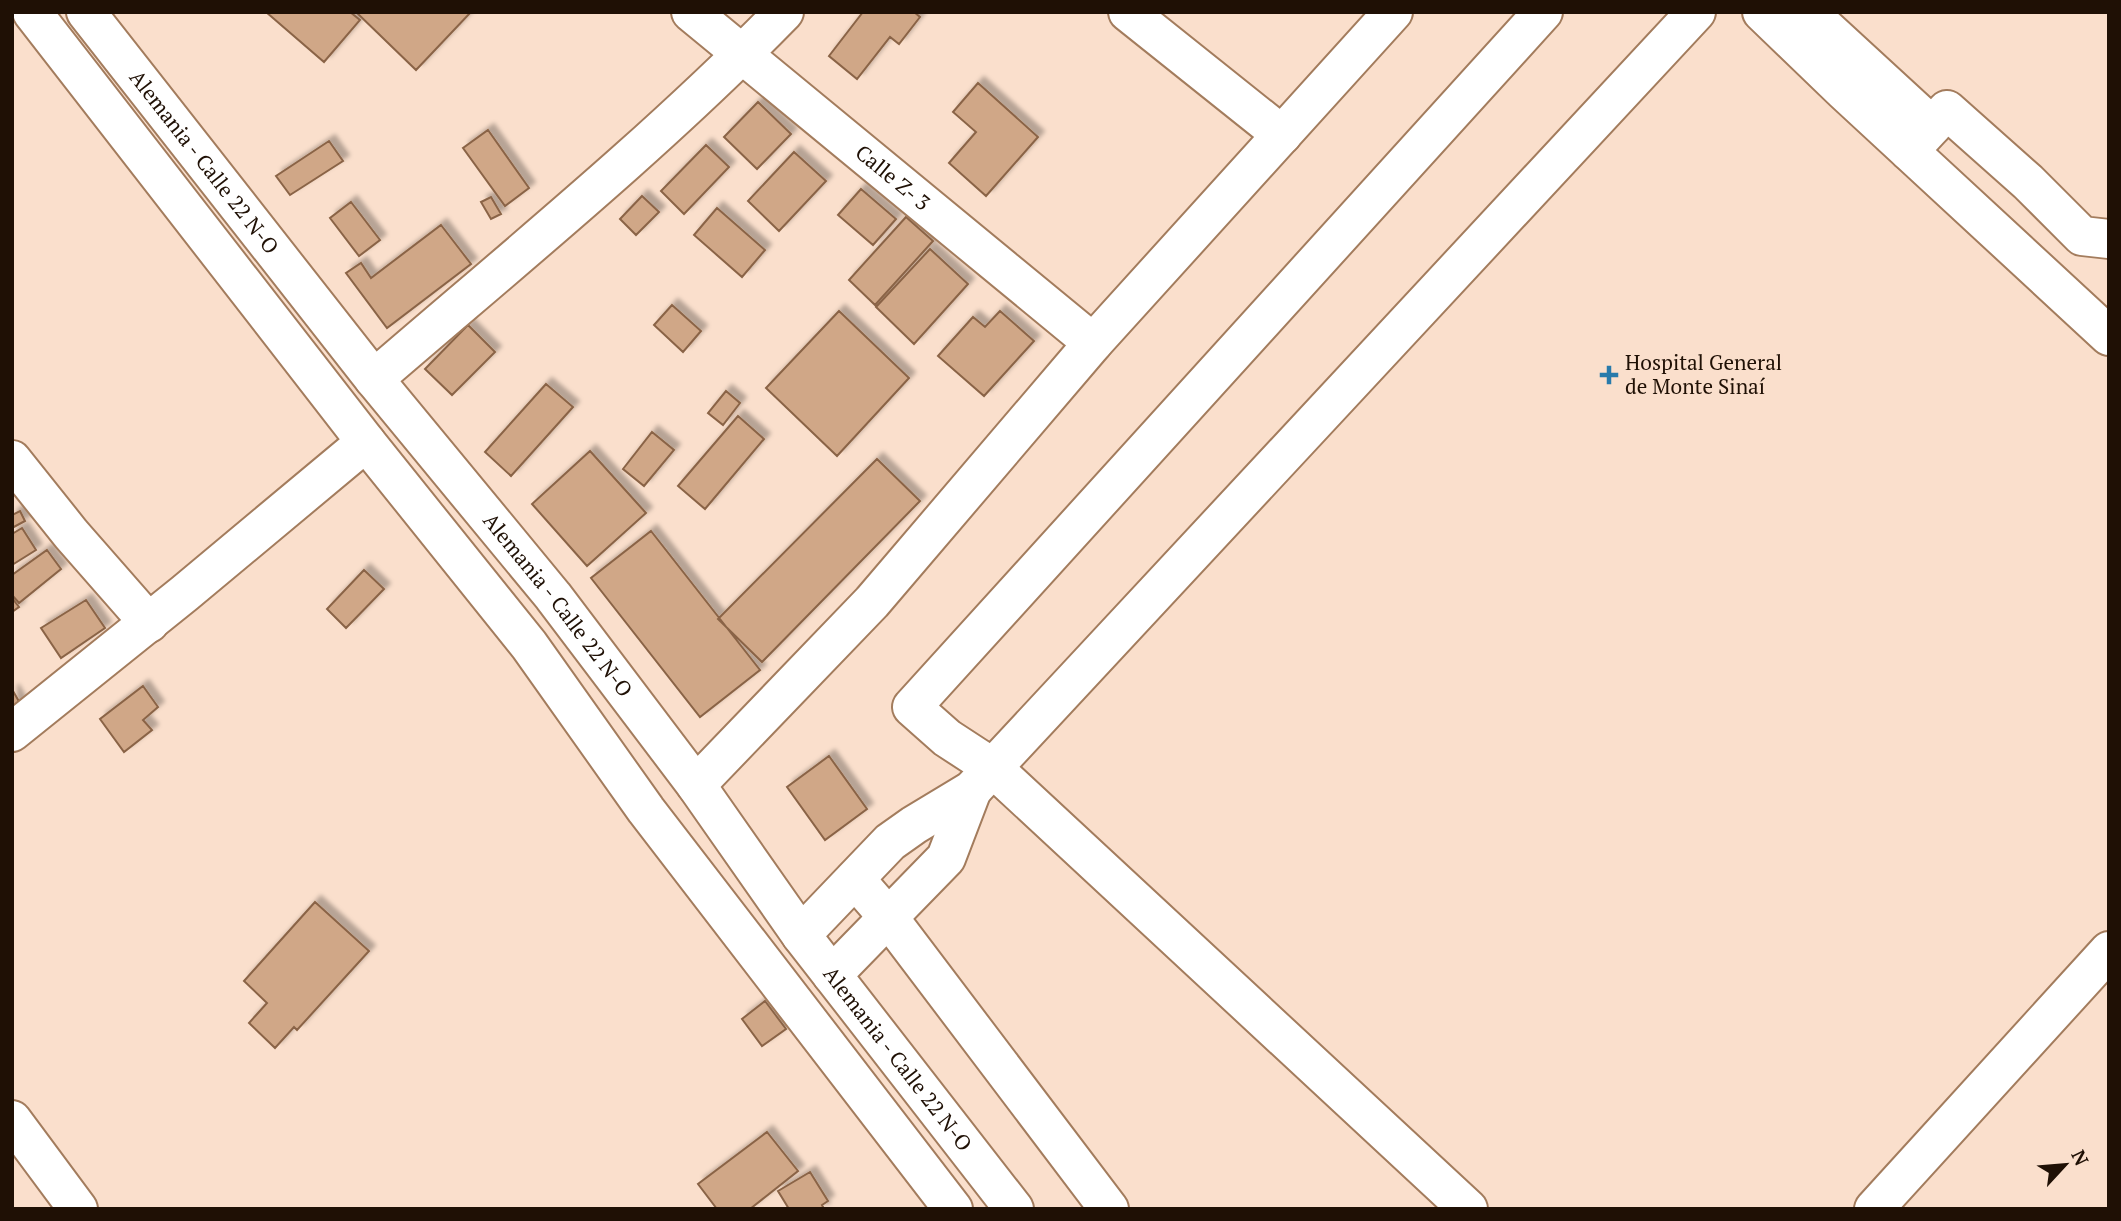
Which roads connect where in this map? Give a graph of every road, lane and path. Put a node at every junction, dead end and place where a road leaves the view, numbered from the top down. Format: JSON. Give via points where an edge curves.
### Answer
{"nodes":[{"id":1,"x":32,"y":12,"type":"edge"},
{"id":2,"x":86,"y":12,"type":"edge"},
{"id":3,"x":691,"y":12,"type":"edge"},
{"id":4,"x":784,"y":12,"type":"edge"},
{"id":5,"x":1128,"y":12,"type":"edge"},
{"id":6,"x":1393,"y":12,"type":"edge"},
{"id":7,"x":1543,"y":12,"type":"edge"},
{"id":8,"x":1696,"y":12,"type":"edge"},
{"id":9,"x":1762,"y":12,"type":"edge"},
{"id":10,"x":1808,"y":12,"type":"edge"},
{"id":11,"x":742,"y":55,"type":"junction"},
{"id":12,"x":1282,"y":135,"type":"junction"},
{"id":13,"x":1921,"y":139,"type":"junction"},
{"id":14,"x":2109,"y":239,"type":"edge"},
{"id":15,"x":2109,"y":336,"type":"edge"},
{"id":16,"x":1093,"y":343,"type":"junction"},
{"id":17,"x":374,"y":379,"type":"junction"},
{"id":18,"x":366,"y":442,"type":"junction"},
{"id":19,"x":12,"y":460,"type":"edge"},
{"id":20,"x":149,"y":622,"type":"junction"},
{"id":21,"x":12,"y":732,"type":"edge"},
{"id":22,"x":982,"y":779,"type":"junction"},
{"id":23,"x":695,"y":785,"type":"junction"},
{"id":24,"x":855,"y":879,"type":"junction"},
{"id":25,"x":888,"y":917,"type":"junction"},
{"id":26,"x":801,"y":934,"type":"junction"},
{"id":27,"x":2109,"y":951,"type":"edge"},
{"id":28,"x":832,"y":975,"type":"junction"},
{"id":29,"x":12,"y":1120,"type":"edge"},
{"id":30,"x":78,"y":1209,"type":"edge"},
{"id":31,"x":953,"y":1209,"type":"edge"},
{"id":32,"x":1014,"y":1209,"type":"edge"},
{"id":33,"x":1109,"y":1209,"type":"edge"},
{"id":34,"x":1468,"y":1209,"type":"edge"},
{"id":35,"x":1874,"y":1209,"type":"edge"}],
"edges":[{"from":1,"to":18,"type":"street","name":"Alemania - Calle 22 N-O"},
{"from":2,"to":17,"type":"street","name":"Alemania - Calle 22 N-O"},
{"from":3,"to":11,"type":"street","name":"Calle Z- 3"},
{"from":4,"to":11,"type":"street"},
{"from":5,"to":12,"type":"street"},
{"from":6,"to":12,"type":"street"},
{"from":7,"to":22,"type":"street","via":[[912,707]]},
{"from":8,"to":22,"type":"street"},
{"from":9,"to":13,"type":"street"},
{"from":10,"to":13,"type":"street"},
{"from":11,"to":16,"type":"street","name":"Calle Z- 3"},
{"from":11,"to":17,"type":"street","via":[[642,148]]},
{"from":12,"to":16,"type":"street"},
{"from":13,"to":14,"type":"street","via":[[1947,110],[2082,236]]},
{"from":13,"to":15,"type":"street"},
{"from":16,"to":23,"type":"street","via":[[872,602]]},
{"from":17,"to":23,"type":"street","name":"Alemania - Calle 22 N-O","via":[[553,596]]},
{"from":18,"to":20,"type":"street"},
{"from":18,"to":31,"type":"street","name":"Alemania - Calle 22 N-O","via":[[529,645],[646,810]]},
{"from":19,"to":20,"type":"street"},
{"from":20,"to":21,"type":"street"},
{"from":22,"to":24,"type":"street","via":[[890,842]]},
{"from":22,"to":25,"type":"street","via":[[946,858]]},
{"from":22,"to":34,"type":"street"},
{"from":23,"to":26,"type":"street","name":"Alemania - Calle 22 N-O"},
{"from":24,"to":25,"type":"street"},
{"from":24,"to":26,"type":"street"},
{"from":25,"to":28,"type":"street"},
{"from":25,"to":33,"type":"street"},
{"from":26,"to":28,"type":"street","name":"Alemania - Calle 22 N-O"},
{"from":27,"to":35,"type":"street"},
{"from":28,"to":32,"type":"street","name":"Alemania - Calle 22 N-O"},
{"from":29,"to":30,"type":"street"}]}
